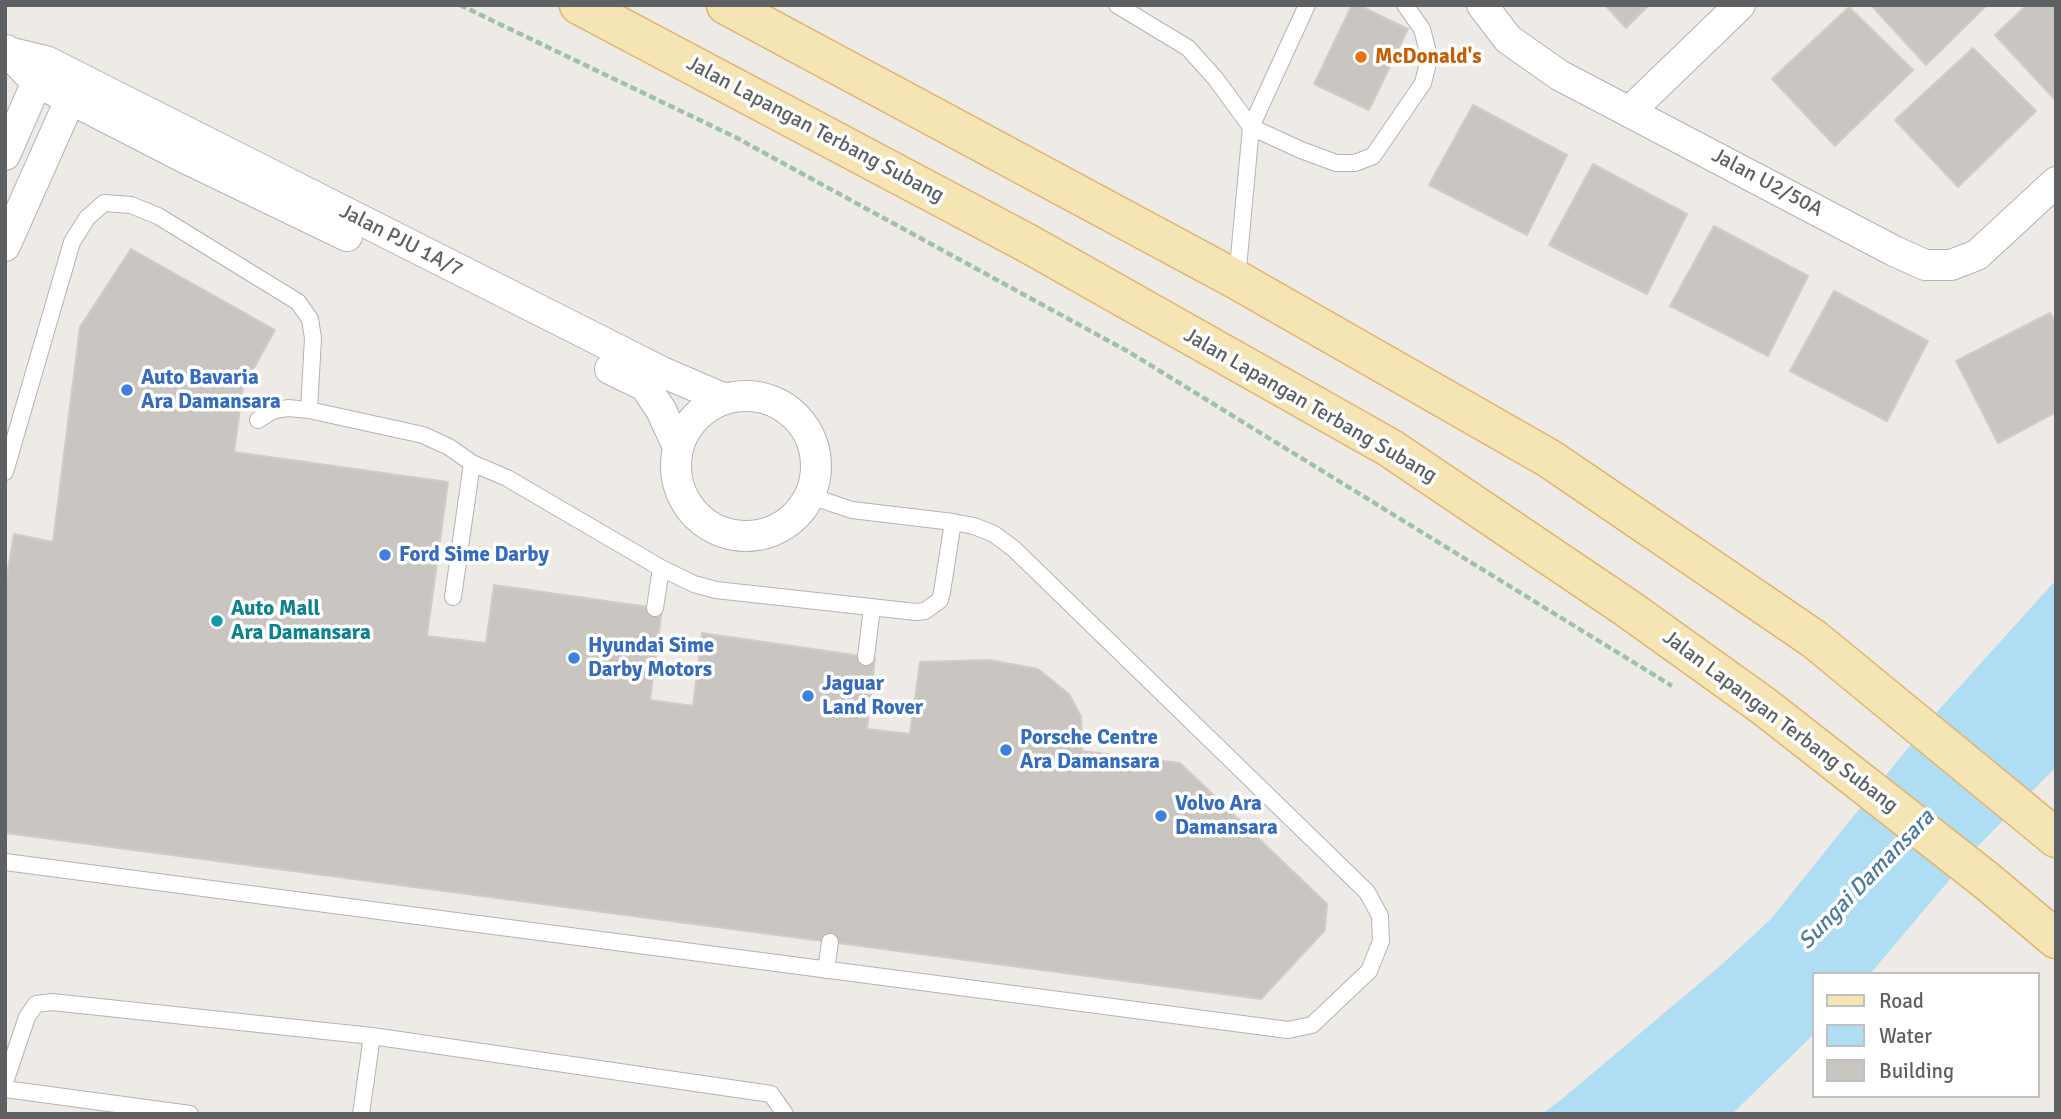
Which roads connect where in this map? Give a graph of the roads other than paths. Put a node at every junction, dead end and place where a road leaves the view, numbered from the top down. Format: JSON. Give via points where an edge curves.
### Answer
{"nodes":[{"id":1,"x":579,"y":5,"type":"edge"},
{"id":2,"x":726,"y":5,"type":"edge"},
{"id":3,"x":1117,"y":5,"type":"edge"},
{"id":4,"x":1307,"y":5,"type":"edge"},
{"id":5,"x":1405,"y":5,"type":"edge"},
{"id":6,"x":1482,"y":5,"type":"edge"},
{"id":7,"x":1740,"y":5,"type":"edge"},
{"id":8,"x":7,"y":51,"type":"edge"},
{"id":9,"x":41,"y":71,"type":"junction"},
{"id":10,"x":75,"y":89,"type":"junction"},
{"id":11,"x":1630,"y":111,"type":"junction"},
{"id":12,"x":1251,"y":127,"type":"junction"},
{"id":13,"x":5,"y":155,"type":"edge"},
{"id":14,"x":2056,"y":182,"type":"edge"},
{"id":15,"x":5,"y":246,"type":"edge"},
{"id":16,"x":1237,"y":280,"type":"junction"},
{"id":17,"x":725,"y":399,"type":"junction"},
{"id":18,"x":309,"y":410,"type":"junction"},
{"id":19,"x":258,"y":420,"type":"dead end"},
{"id":20,"x":678,"y":447,"type":"junction"},
{"id":21,"x":472,"y":463,"type":"junction"},
{"id":22,"x":5,"y":472,"type":"edge"},
{"id":23,"x":810,"y":496,"type":"junction"},
{"id":24,"x":953,"y":522,"type":"junction"},
{"id":25,"x":661,"y":568,"type":"junction"},
{"id":26,"x":453,"y":597,"type":"dead end"},
{"id":27,"x":872,"y":607,"type":"junction"},
{"id":28,"x":655,"y":608,"type":"dead end"},
{"id":29,"x":866,"y":657,"type":"dead end"},
{"id":30,"x":2056,"y":838,"type":"edge"},
{"id":31,"x":5,"y":862,"type":"edge"},
{"id":32,"x":2056,"y":939,"type":"edge"},
{"id":33,"x":830,"y":942,"type":"dead end"},
{"id":34,"x":826,"y":970,"type":"junction"},
{"id":35,"x":372,"y":1036,"type":"junction"},
{"id":36,"x":5,"y":1082,"type":"edge"},
{"id":37,"x":5,"y":1089,"type":"edge"},
{"id":38,"x":190,"y":1114,"type":"edge"},
{"id":39,"x":361,"y":1114,"type":"edge"},
{"id":40,"x":785,"y":1114,"type":"edge"}],
"edges":[{"from":1,"to":32,"type":"main road","name":"Jalan Lapangan Terbang Subang","via":[[1027,243],[1391,448],[1765,708]]},
{"from":2,"to":16,"type":"main road"},
{"from":3,"to":12,"type":"lane","via":[[1188,48]]},
{"from":4,"to":12,"type":"lane"},
{"from":5,"to":12,"type":"lane","via":[[1422,29],[1429,63],[1423,83],[1373,156],[1355,163],[1336,163]]},
{"from":6,"to":11,"type":"street","name":"Jalan U2/50A","via":[[1508,38],[1559,75]]},
{"from":7,"to":11,"type":"street"},
{"from":8,"to":9,"type":"street"},
{"from":9,"to":10,"type":"street"},
{"from":9,"to":13,"type":"street"},
{"from":10,"to":15,"type":"street"},
{"from":10,"to":17,"type":"street","name":"Jalan PJU 1A/7"},
{"from":10,"to":20,"type":"street","name":"Jalan PJU 1A/7","via":[[645,386]]},
{"from":11,"to":14,"type":"street","name":"Jalan U2/50A","via":[[1925,265],[1951,265],[1977,255]]},
{"from":12,"to":16,"type":"lane"},
{"from":16,"to":30,"type":"main road","via":[[1550,459],[1814,639]]},
{"from":17,"to":20,"type":"street","via":[[688,426]]},
{"from":17,"to":23,"type":"street","via":[[771,400],[807,429],[815,451],[816,474]]},
{"from":18,"to":19,"type":"lane","via":[[272,411]]},
{"from":18,"to":21,"type":"lane","via":[[423,435]]},
{"from":18,"to":22,"type":"lane","via":[[313,338],[310,319],[299,302],[158,216],[131,205],[104,203],[87,218],[72,242]]},
{"from":20,"to":23,"type":"street","via":[[680,492],[710,527],[756,536],[778,529],[797,515]]},
{"from":21,"to":25,"type":"lane","via":[[507,478]]},
{"from":21,"to":26,"type":"lane"},
{"from":23,"to":24,"type":"lane","via":[[852,510]]},
{"from":24,"to":27,"type":"lane","via":[[940,600],[925,611]]},
{"from":24,"to":34,"type":"lane","via":[[994,534],[1014,549],[1367,892],[1380,916],[1381,941],[1369,971],[1312,1025],[1288,1030]]},
{"from":25,"to":27,"type":"lane","via":[[716,590]]},
{"from":25,"to":28,"type":"lane"},
{"from":27,"to":29,"type":"lane"},
{"from":31,"to":34,"type":"lane"},
{"from":33,"to":34,"type":"lane"},
{"from":35,"to":36,"type":"lane","via":[[52,1002],[36,1004],[27,1017]]},
{"from":35,"to":39,"type":"lane"},
{"from":35,"to":40,"type":"lane","via":[[771,1094]]},
{"from":37,"to":38,"type":"lane"}]}
